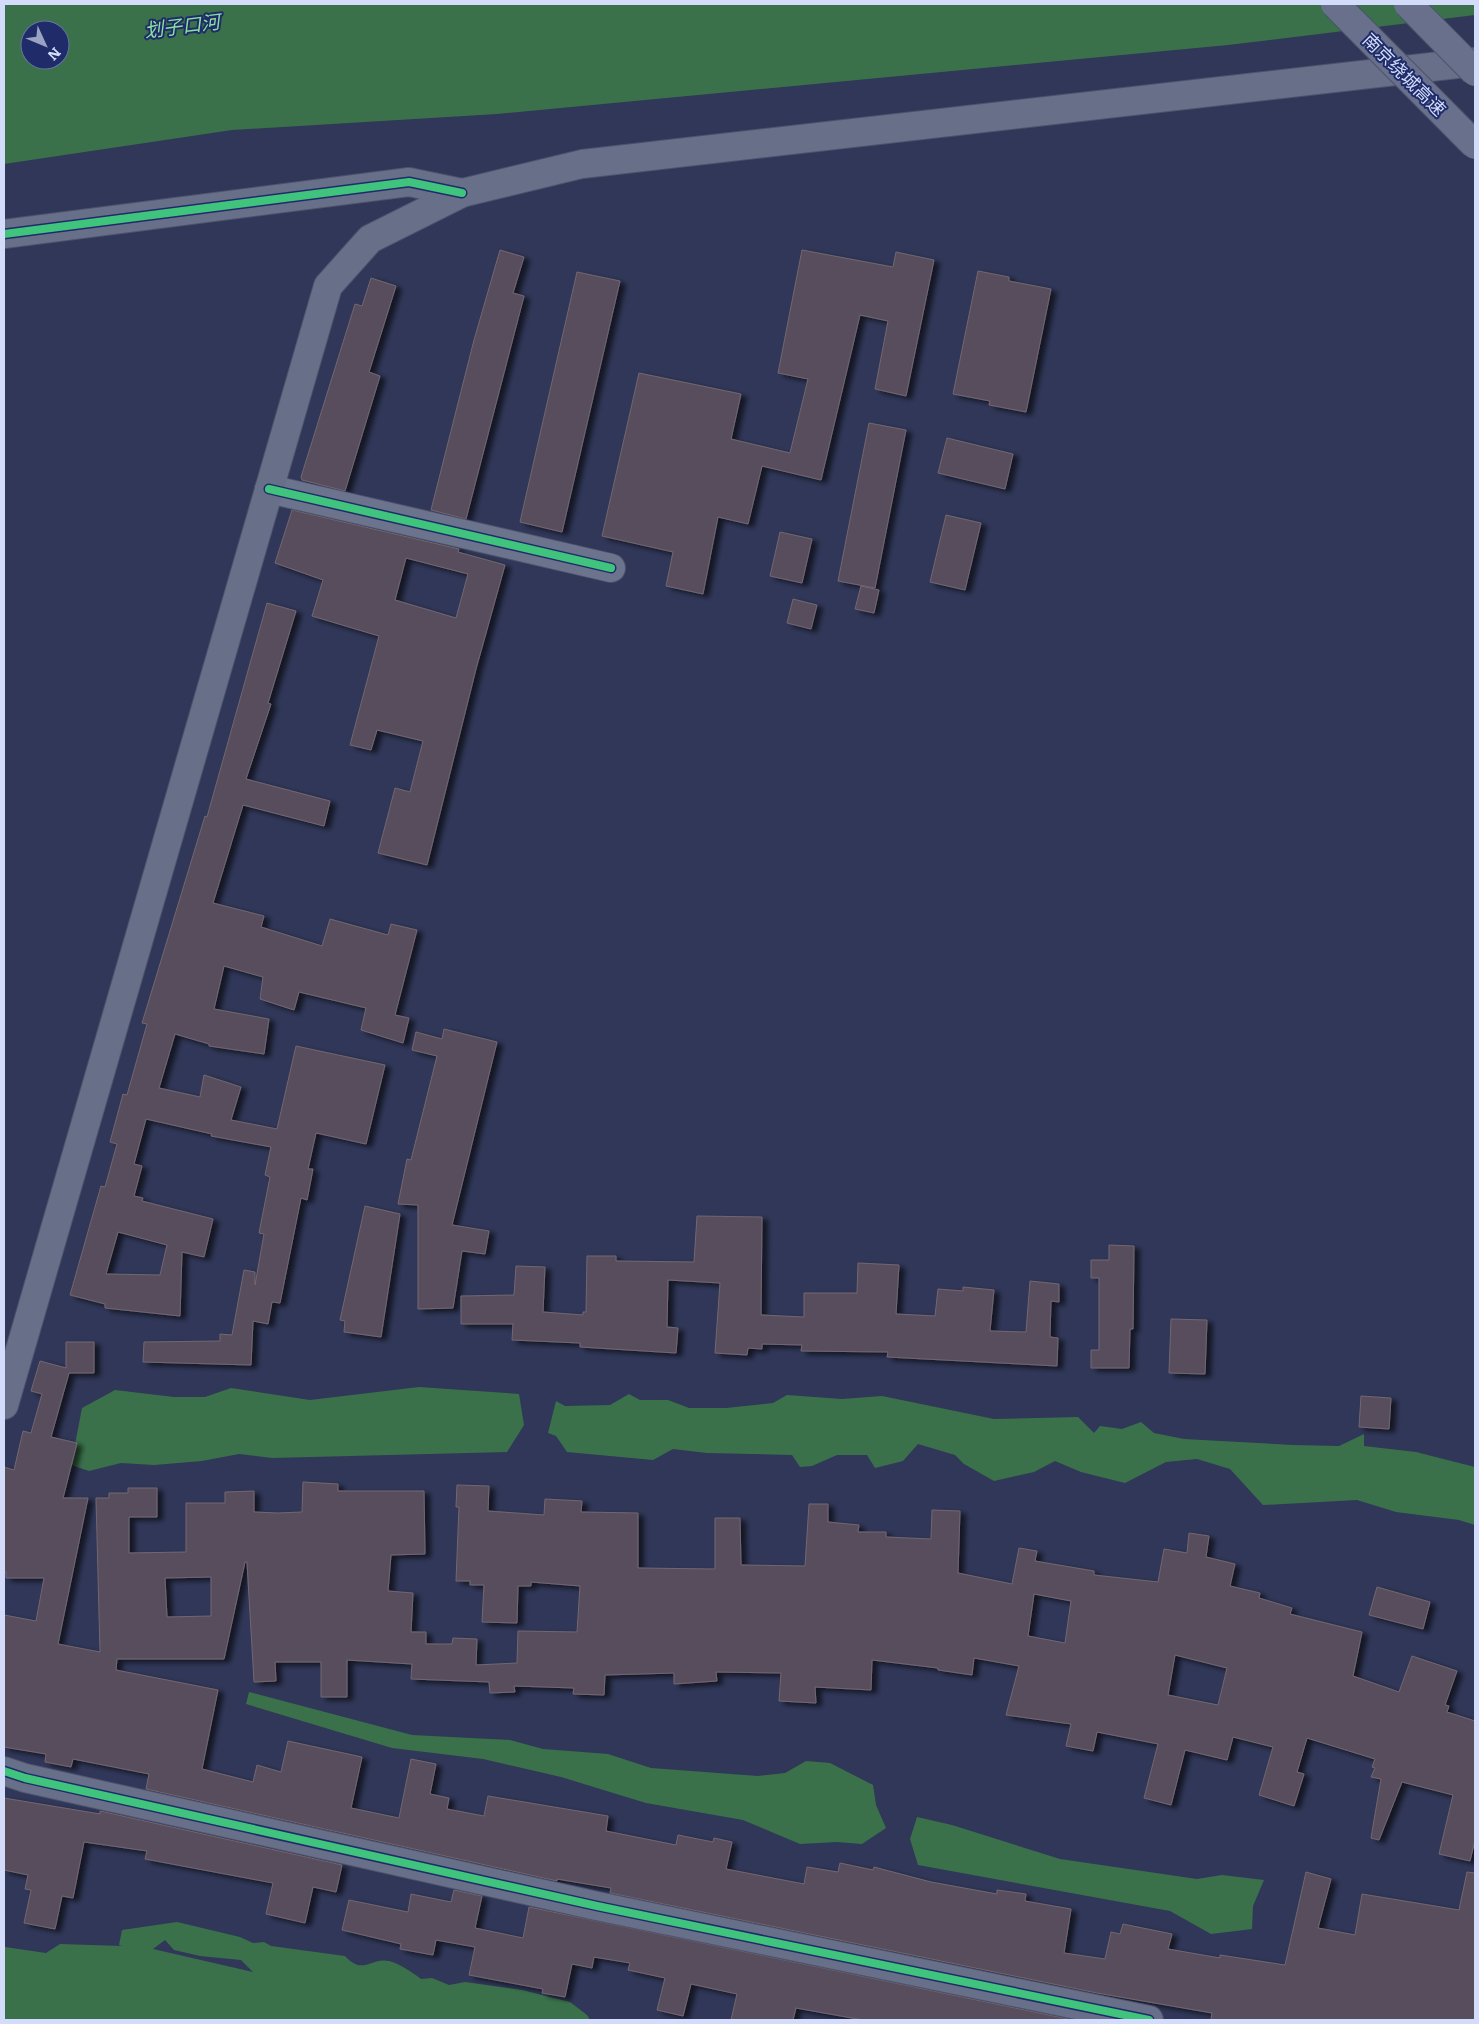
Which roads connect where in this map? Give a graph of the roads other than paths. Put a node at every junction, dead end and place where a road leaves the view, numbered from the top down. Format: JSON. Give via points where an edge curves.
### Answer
{"nodes":[{"id":1,"x":1335,"y":4,"type":"edge"},
{"id":2,"x":1408,"y":4,"type":"edge"},
{"id":3,"x":1475,"y":62,"type":"edge"},
{"id":4,"x":1475,"y":72,"type":"edge"},
{"id":5,"x":1475,"y":145,"type":"edge"},
{"id":6,"x":462,"y":192,"type":"junction"},
{"id":7,"x":4,"y":234,"type":"edge"},
{"id":8,"x":269,"y":489,"type":"junction"},
{"id":9,"x":611,"y":568,"type":"dead end"},
{"id":10,"x":4,"y":1406,"type":"edge"},
{"id":11,"x":4,"y":1771,"type":"edge"},
{"id":12,"x":1149,"y":2020,"type":"edge"}],
"edges":[{"from":1,"to":5,"type":"highway","name":"南京绕城高速","bridge":true},
{"from":2,"to":4,"type":"highway","bridge":true},
{"from":3,"to":6,"type":"main road","via":[[582,164]]},
{"from":6,"to":7,"type":"main road","via":[[410,182]]},
{"from":6,"to":8,"type":"main road","via":[[370,240],[328,286]]},
{"from":8,"to":9,"type":"street"},
{"from":8,"to":10,"type":"main road"},
{"from":11,"to":12,"type":"main road","via":[[597,1906]]}]}
